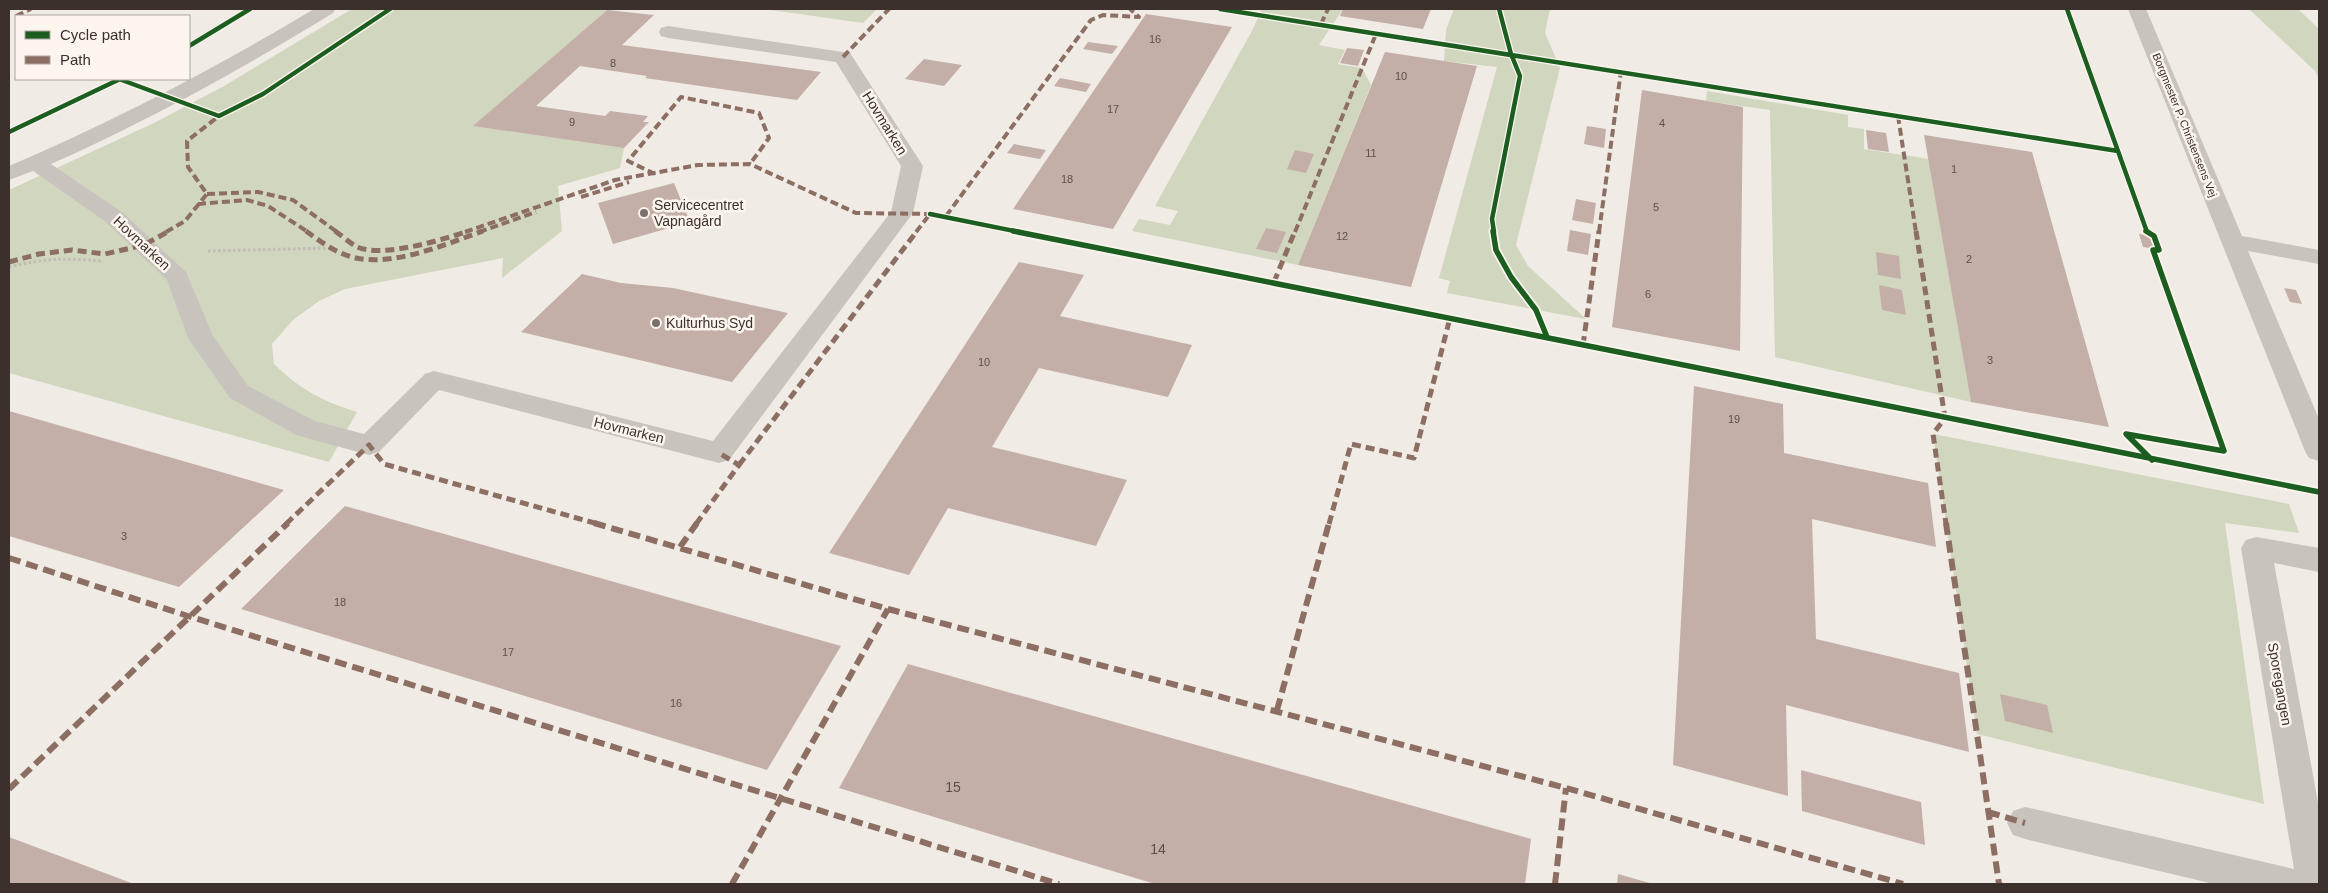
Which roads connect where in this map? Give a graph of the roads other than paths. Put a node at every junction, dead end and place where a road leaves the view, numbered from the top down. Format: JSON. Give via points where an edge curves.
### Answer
{"nodes":[{"id":1,"x":326,"y":9,"type":"edge"},
{"id":2,"x":2137,"y":9,"type":"edge"},
{"id":3,"x":668,"y":32,"type":"dead end"},
{"id":4,"x":35,"y":163,"type":"junction"},
{"id":5,"x":9,"y":174,"type":"edge"},
{"id":6,"x":2233,"y":241,"type":"junction"},
{"id":7,"x":2319,"y":257,"type":"edge"},
{"id":8,"x":2319,"y":451,"type":"edge"},
{"id":9,"x":2319,"y":560,"type":"edge"},
{"id":10,"x":2025,"y":823,"type":"dead end"},
{"id":11,"x":2287,"y":884,"type":"edge"},
{"id":12,"x":2315,"y":884,"type":"edge"}],
"edges":[{"from":1,"to":4,"type":"street","via":[[171,98]]},
{"from":2,"to":6,"type":"street","name":"Borgmester P. Christensens Vej"},
{"from":3,"to":4,"type":"street","name":"Hovmarken","via":[[843,57],[912,166],[902,213],[719,454],[434,380],[369,445],[306,428],[239,392],[201,338],[178,277],[114,217]]},
{"from":4,"to":5,"type":"street"},
{"from":6,"to":7,"type":"street"},
{"from":6,"to":8,"type":"street","name":"Borgmester P. Christensens Vej"},
{"from":9,"to":12,"type":"street","name":"Sporegangen","via":[[2256,548]]},
{"from":10,"to":11,"type":"street"}]}
